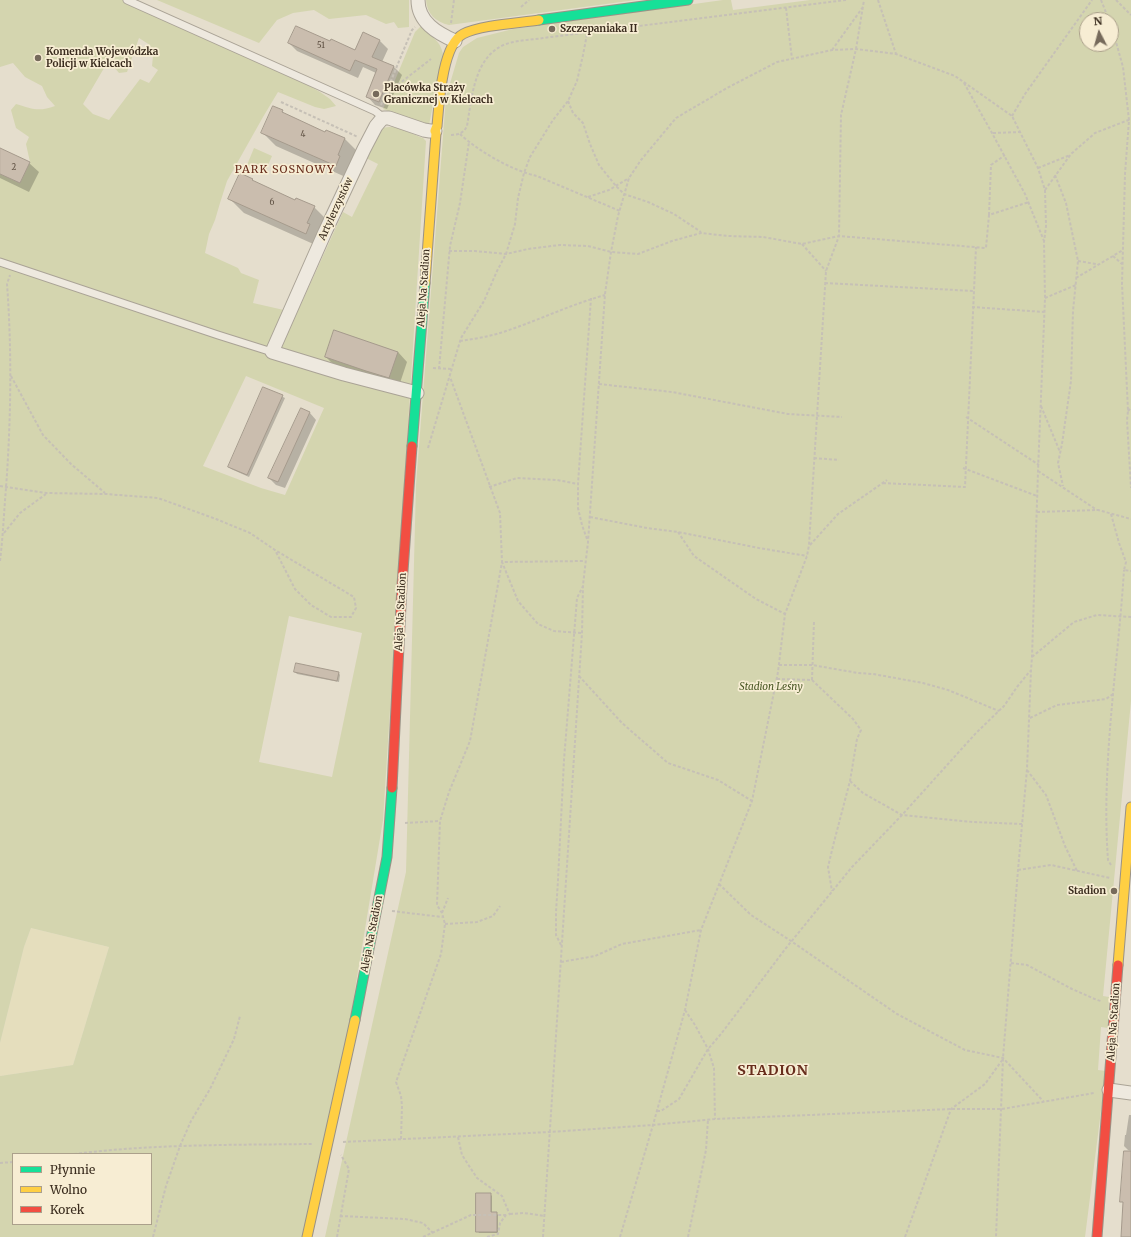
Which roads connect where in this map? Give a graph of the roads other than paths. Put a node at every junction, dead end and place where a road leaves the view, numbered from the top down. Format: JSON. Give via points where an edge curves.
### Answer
{"nodes":[{"id":1,"x":127,"y":0,"type":"edge"},
{"id":2,"x":418,"y":0,"type":"edge"},
{"id":3,"x":688,"y":0,"type":"edge"},
{"id":4,"x":452,"y":39,"type":"junction"},
{"id":5,"x":381,"y":117,"type":"junction"},
{"id":6,"x":435,"y":131,"type":"junction"},
{"id":7,"x":0,"y":262,"type":"edge"},
{"id":8,"x":272,"y":352,"type":"junction"},
{"id":9,"x":417,"y":393,"type":"junction"},
{"id":10,"x":1131,"y":807,"type":"edge"},
{"id":11,"x":1109,"y":1090,"type":"junction"},
{"id":12,"x":1131,"y":1093,"type":"edge"},
{"id":13,"x":307,"y":1237,"type":"edge"},
{"id":14,"x":1097,"y":1237,"type":"edge"}],
"edges":[{"from":1,"to":5,"type":"lane"},
{"from":2,"to":4,"type":"street","via":[[420,13],[426,22]]},
{"from":3,"to":4,"type":"street","via":[[488,27]]},
{"from":4,"to":6,"type":"street","name":"Aleja Na Stadion"},
{"from":5,"to":6,"type":"street","via":[[430,132]]},
{"from":5,"to":8,"type":"street","name":"Artylerzystów","via":[[325,232]]},
{"from":6,"to":9,"type":"street","name":"Aleja Na Stadion"},
{"from":7,"to":8,"type":"lane"},
{"from":8,"to":9,"type":"street"},
{"from":9,"to":13,"type":"street","name":"Aleja Na Stadion","via":[[402,585],[387,857],[359,1003]]},
{"from":10,"to":11,"type":"street","name":"Aleja Na Stadion"},
{"from":11,"to":12,"type":"street"},
{"from":11,"to":14,"type":"street","name":"Aleja Na Stadion"}]}
